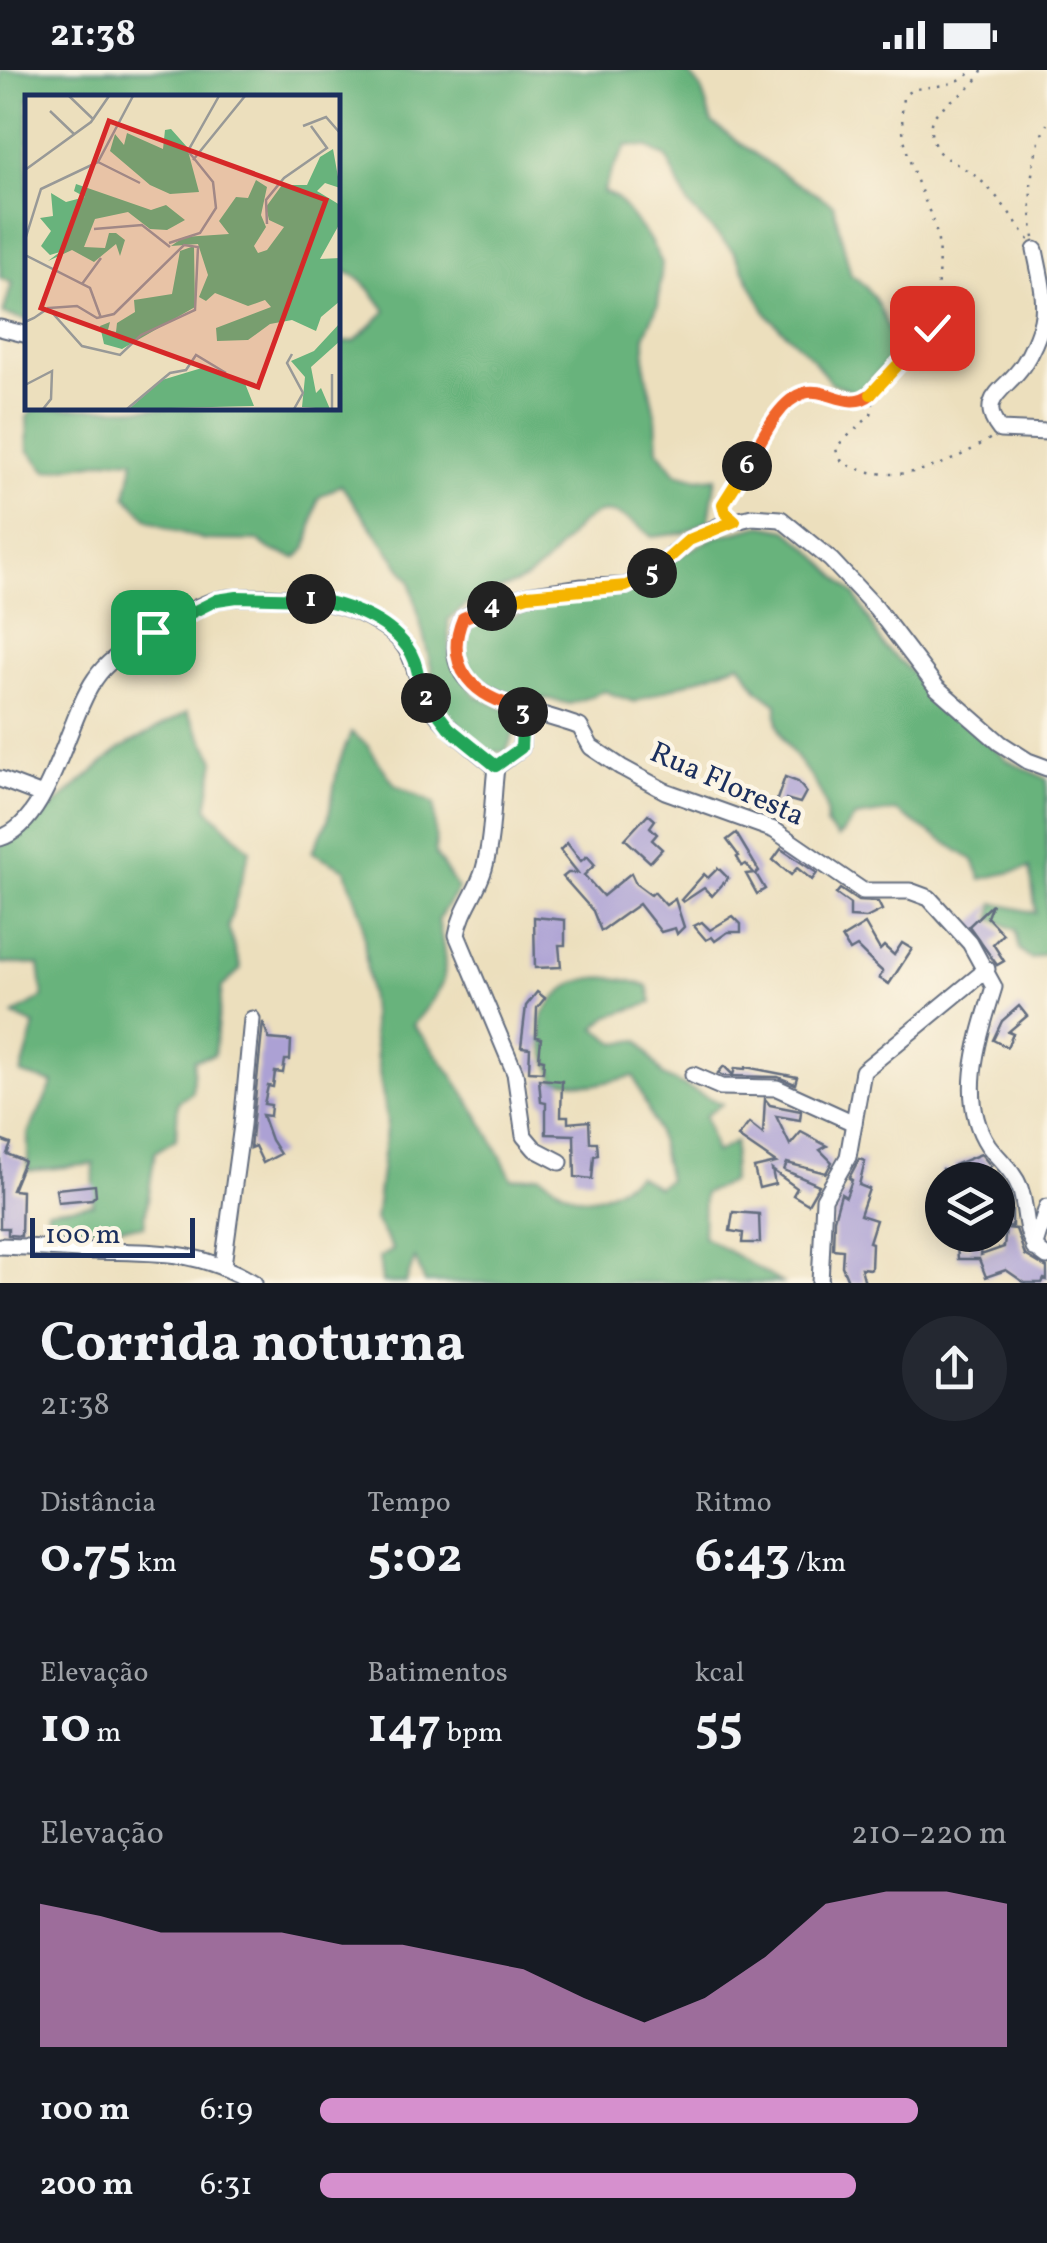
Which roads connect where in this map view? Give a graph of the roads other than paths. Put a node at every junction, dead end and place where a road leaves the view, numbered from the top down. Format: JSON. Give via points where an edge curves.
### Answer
{"nodes":[{"id":1,"x":1035,"y":250,"type":"road end"},
{"id":2,"x":0,"y":328,"type":"edge"},
{"id":3,"x":25,"y":334,"type":"edge"},
{"id":4,"x":1047,"y":432,"type":"edge"},
{"id":5,"x":523,"y":708,"type":"junction"},
{"id":6,"x":496,"y":766,"type":"junction"},
{"id":7,"x":1047,"y":768,"type":"edge"},
{"id":8,"x":0,"y":779,"type":"edge"},
{"id":9,"x":42,"y":796,"type":"junction"},
{"id":10,"x":0,"y":838,"type":"edge"},
{"id":11,"x":987,"y":970,"type":"junction"},
{"id":12,"x":252,"y":1018,"type":"dead end"},
{"id":13,"x":692,"y":1075,"type":"dead end"},
{"id":14,"x":854,"y":1123,"type":"junction"},
{"id":15,"x":560,"y":1162,"type":"dead end"},
{"id":16,"x":1047,"y":1207,"type":"edge"},
{"id":17,"x":0,"y":1246,"type":"edge"},
{"id":18,"x":1040,"y":1252,"type":"edge"},
{"id":19,"x":223,"y":1265,"type":"junction"},
{"id":20,"x":254,"y":1283,"type":"edge"},
{"id":21,"x":820,"y":1283,"type":"edge"}],
"edges":[{"from":1,"to":4,"type":"street","via":[[1044,318],[1025,362],[993,396],[992,420],[1000,430]]},
{"from":2,"to":3,"type":"street"},
{"from":5,"to":6,"type":"street","via":[[521,748]]},
{"from":5,"to":7,"type":"street","name":"Rua Floresta","via":[[479,692],[460,667],[454,639],[463,618],[528,595],[626,586],[649,576],[689,540],[735,521],[781,518],[876,608],[937,688],[1000,743]]},
{"from":5,"to":11,"type":"street","name":"Rua Floresta","via":[[580,727],[591,746],[666,791],[774,830],[862,891],[929,898]]},
{"from":6,"to":9,"type":"street","via":[[430,705],[408,648],[391,632],[335,603],[237,597],[198,608],[113,659],[82,698]]},
{"from":6,"to":15,"type":"street","via":[[488,852],[457,935],[514,1073],[524,1136]]},
{"from":8,"to":9,"type":"street"},
{"from":9,"to":10,"type":"street","via":[[23,825]]},
{"from":11,"to":14,"type":"street","via":[[863,1070]]},
{"from":11,"to":18,"type":"street","via":[[994,988],[977,1045],[972,1107],[989,1146],[1017,1181]]},
{"from":12,"to":19,"type":"street"},
{"from":13,"to":14,"type":"street","via":[[721,1086],[777,1088]]},
{"from":14,"to":21,"type":"street","via":[[848,1157],[824,1200]]},
{"from":16,"to":18,"type":"street"},
{"from":17,"to":19,"type":"street","via":[[158,1250]]},
{"from":19,"to":20,"type":"street"}]}
